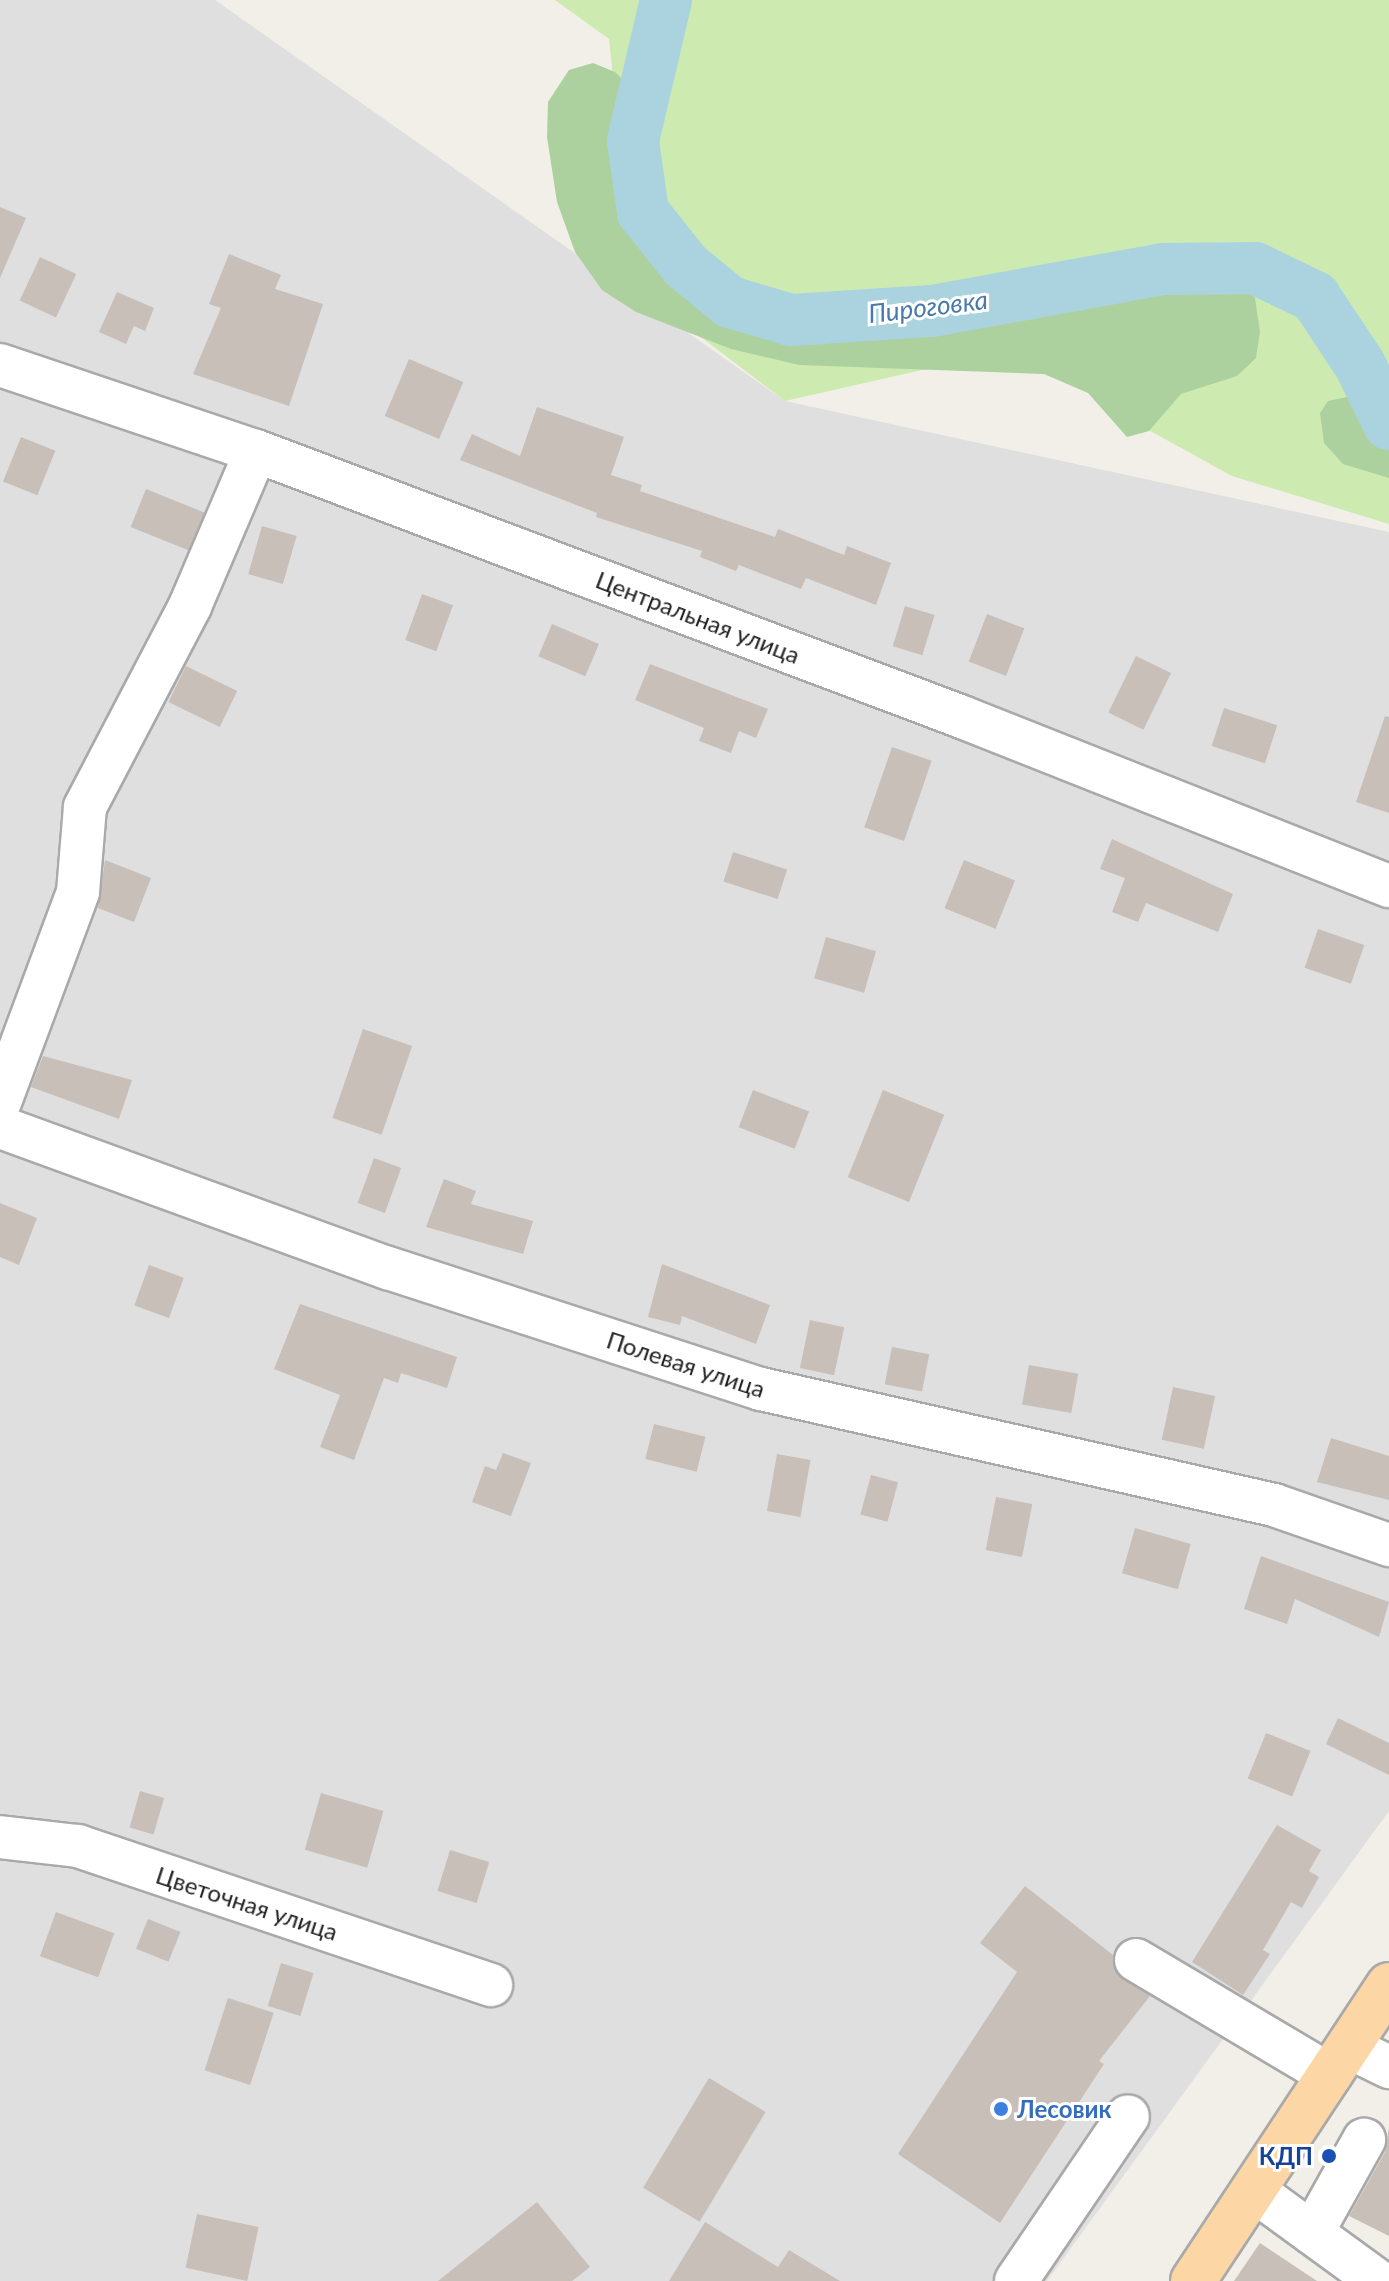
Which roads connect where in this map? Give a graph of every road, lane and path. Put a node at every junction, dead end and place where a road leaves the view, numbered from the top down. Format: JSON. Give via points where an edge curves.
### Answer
{"nodes":[{"id":1,"x":0,"y":365,"type":"edge"},
{"id":2,"x":256,"y":451,"type":"junction"},
{"id":3,"x":1389,"y":886,"type":"edge"},
{"id":4,"x":0,"y":1102,"type":"edge"},
{"id":5,"x":0,"y":1127,"type":"edge"},
{"id":6,"x":1389,"y":1545,"type":"edge"},
{"id":7,"x":0,"y":1837,"type":"edge"},
{"id":8,"x":1136,"y":1960,"type":"dead end"},
{"id":9,"x":491,"y":1985,"type":"dead end"},
{"id":10,"x":1389,"y":1985,"type":"edge"},
{"id":11,"x":1339,"y":2061,"type":"junction"},
{"id":12,"x":1389,"y":2067,"type":"edge"},
{"id":13,"x":1128,"y":2116,"type":"dead end"},
{"id":14,"x":1364,"y":2140,"type":"dead end"},
{"id":15,"x":1253,"y":2190,"type":"junction"},
{"id":16,"x":1312,"y":2233,"type":"junction"},
{"id":17,"x":1024,"y":2278,"type":"edge"},
{"id":18,"x":1193,"y":2281,"type":"edge"},
{"id":19,"x":1378,"y":2281,"type":"edge"}],
"edges":[{"from":1,"to":2,"type":"street","name":"Центральная улица"},
{"from":2,"to":3,"type":"street","name":"Центральная улица","via":[[962,717]]},
{"from":2,"to":4,"type":"street","via":[[190,606],[85,807],[78,892]]},
{"from":5,"to":6,"type":"street","name":"Полевая улица","via":[[388,1268],[761,1389],[1274,1505]]},
{"from":7,"to":9,"type":"street","name":"Цветочная улица","via":[[78,1846]]},
{"from":8,"to":11,"type":"street"},
{"from":10,"to":11,"type":"main road"},
{"from":11,"to":12,"type":"street"},
{"from":11,"to":15,"type":"main road"},
{"from":13,"to":17,"type":"street"},
{"from":14,"to":16,"type":"street"},
{"from":15,"to":16,"type":"street"},
{"from":15,"to":18,"type":"main road"},
{"from":16,"to":19,"type":"street"}]}
